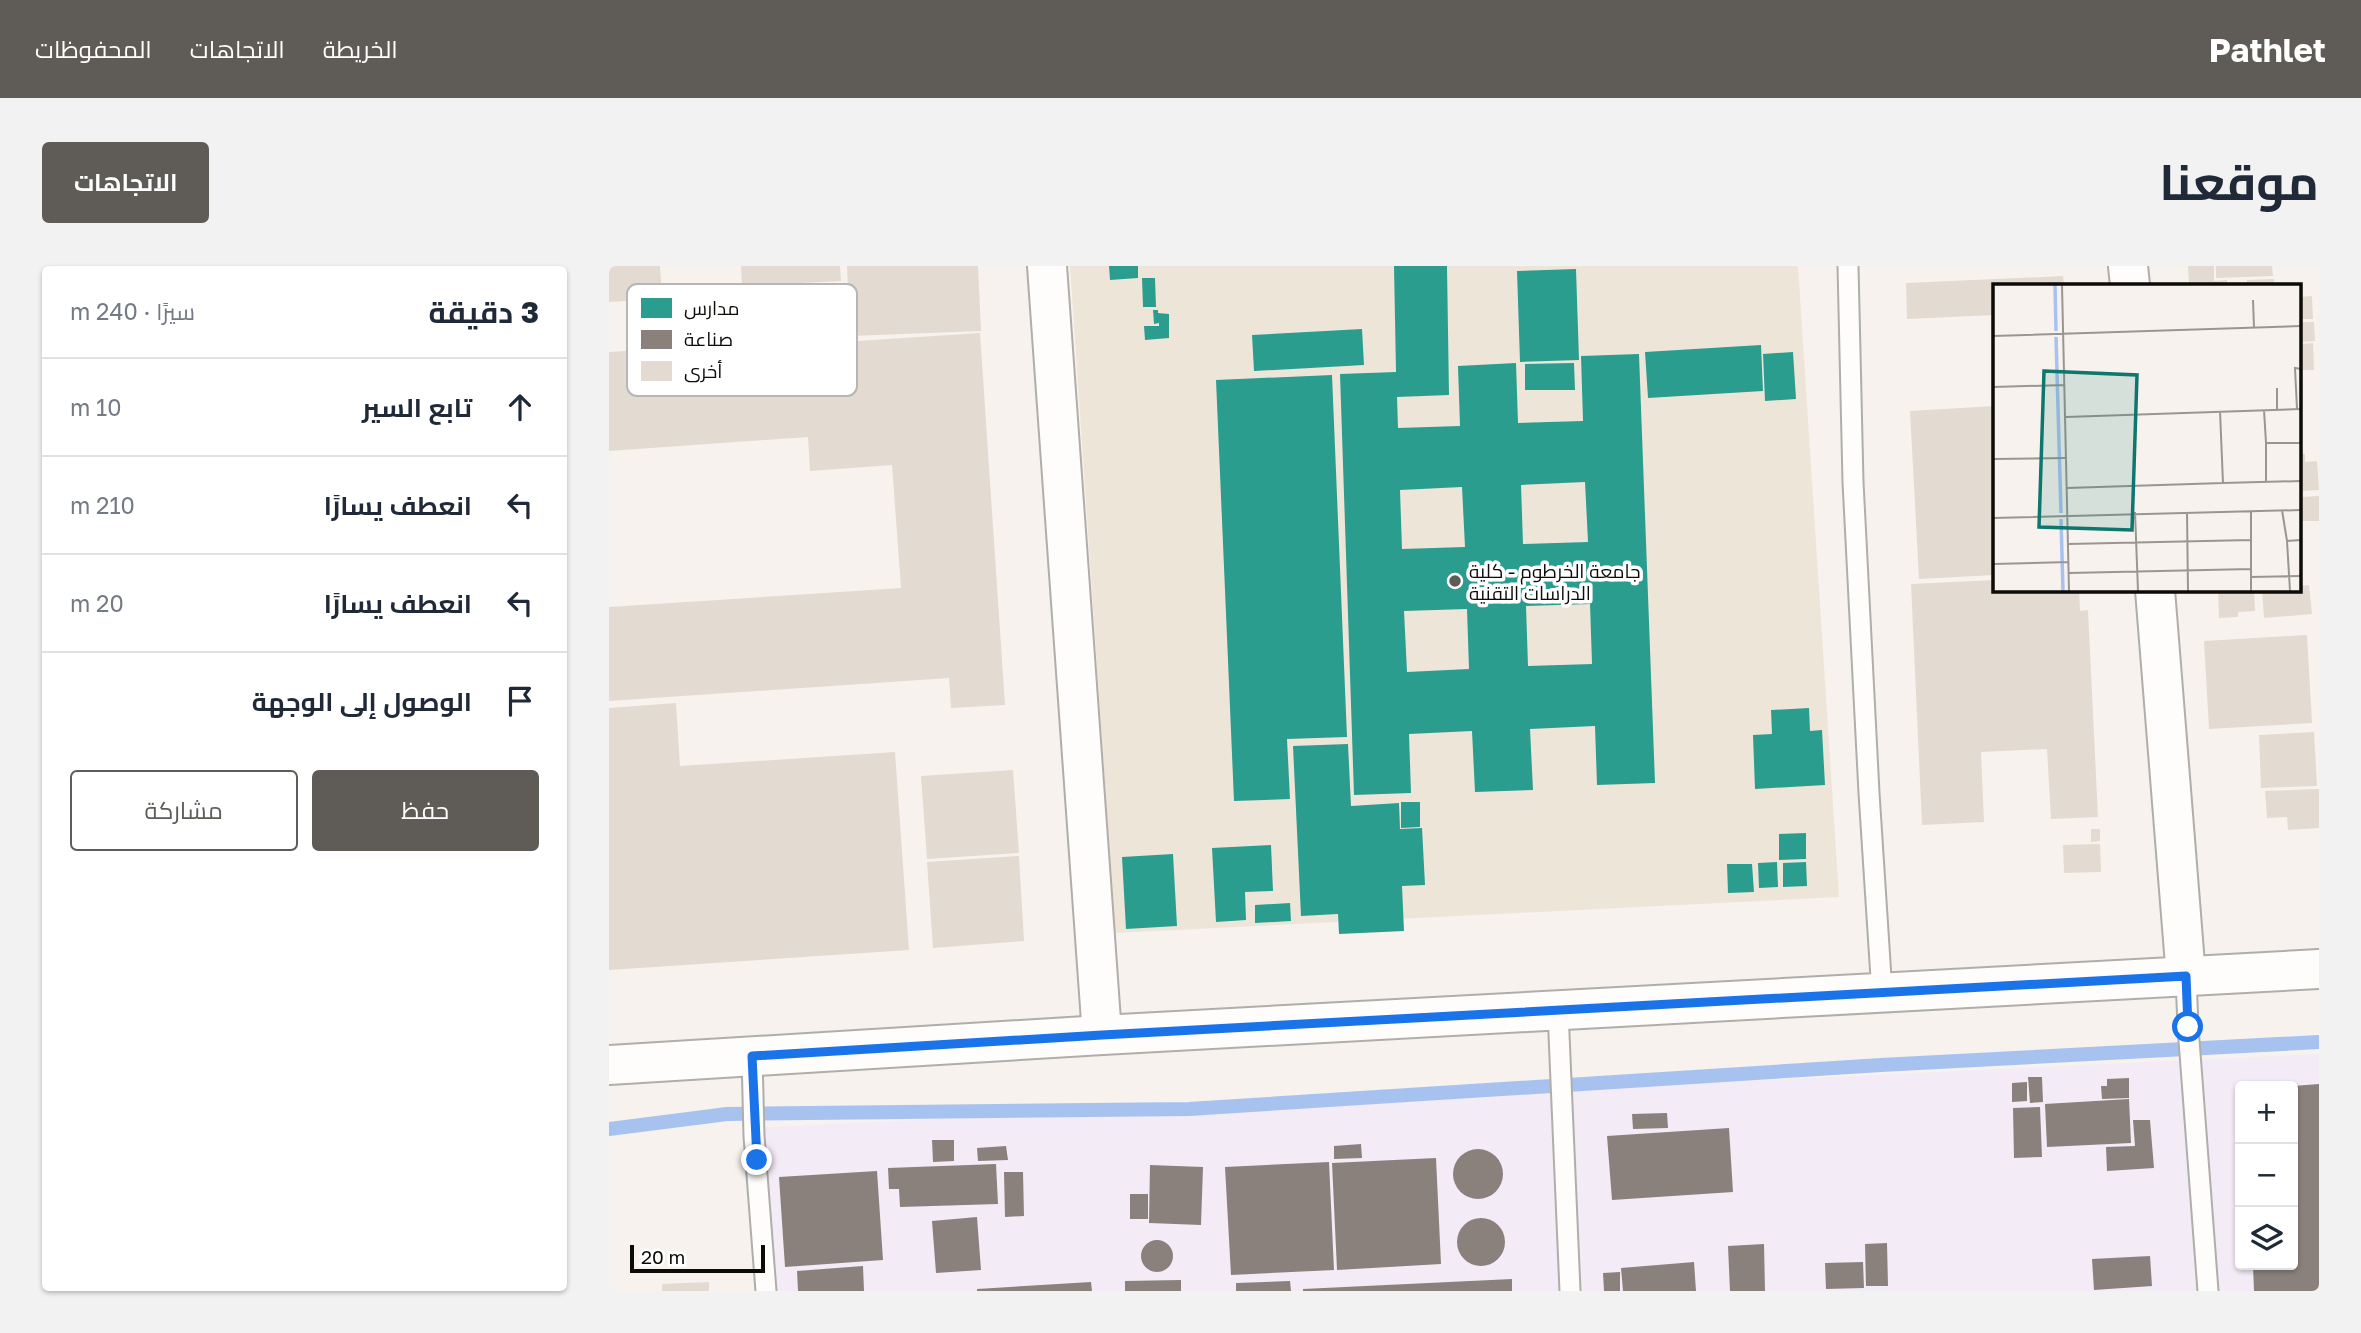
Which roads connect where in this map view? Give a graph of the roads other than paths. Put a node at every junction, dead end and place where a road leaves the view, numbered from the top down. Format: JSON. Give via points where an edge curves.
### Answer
{"nodes":[{"id":1,"x":1047,"y":266,"type":"edge"},
{"id":2,"x":1848,"y":266,"type":"edge"},
{"id":3,"x":2128,"y":266,"type":"edge"},
{"id":4,"x":2130,"y":284,"type":"edge"},
{"id":5,"x":2155,"y":592,"type":"edge"},
{"id":6,"x":2319,"y":970,"type":"edge"},
{"id":7,"x":2186,"y":976,"type":"junction"},
{"id":8,"x":1882,"y":993,"type":"junction"},
{"id":9,"x":1558,"y":1011,"type":"junction"},
{"id":10,"x":1102,"y":1035,"type":"junction"},
{"id":11,"x":752,"y":1056,"type":"junction"},
{"id":12,"x":609,"y":1065,"type":"edge"},
{"id":13,"x":766,"y":1291,"type":"edge"},
{"id":14,"x":1570,"y":1291,"type":"edge"},
{"id":15,"x":2208,"y":1291,"type":"edge"}],
"edges":[{"from":1,"to":10,"type":"street"},
{"from":2,"to":8,"type":"lane","via":[[1853,482]]},
{"from":3,"to":4,"type":"street"},
{"from":5,"to":7,"type":"street"},
{"from":6,"to":7,"type":"street"},
{"from":7,"to":8,"type":"street"},
{"from":7,"to":15,"type":"lane"},
{"from":8,"to":9,"type":"street"},
{"from":9,"to":10,"type":"street"},
{"from":9,"to":14,"type":"lane"},
{"from":10,"to":11,"type":"street"},
{"from":11,"to":12,"type":"street"},
{"from":11,"to":13,"type":"lane"}]}
